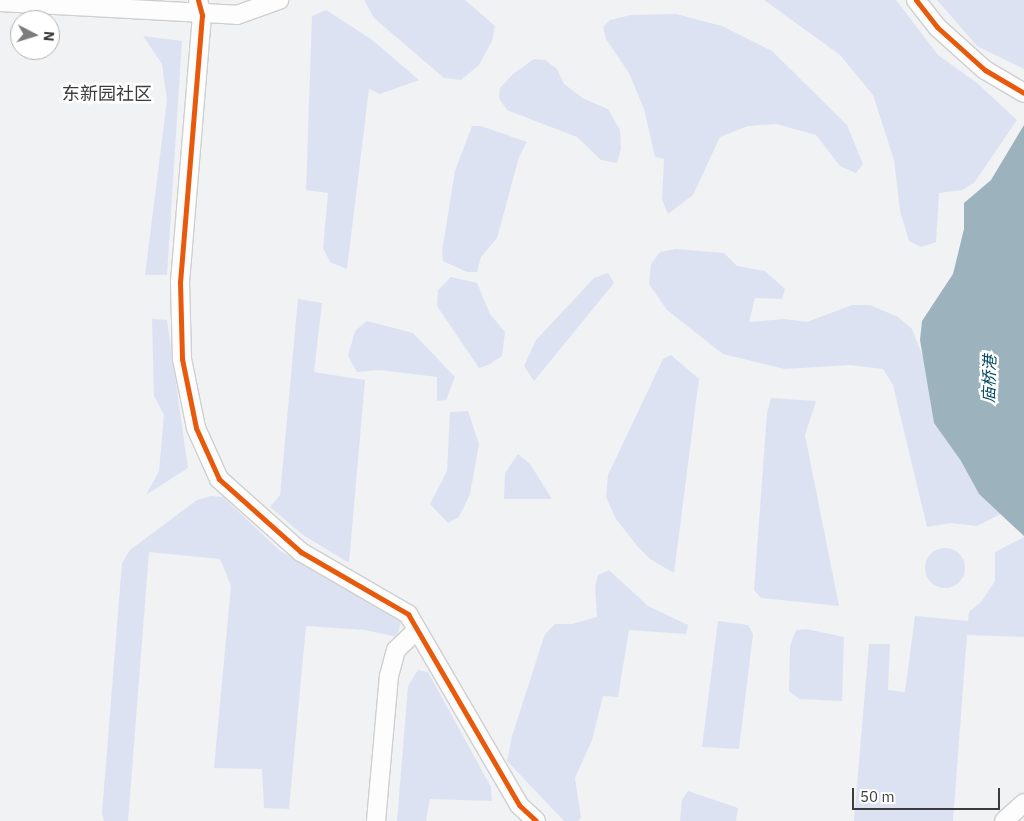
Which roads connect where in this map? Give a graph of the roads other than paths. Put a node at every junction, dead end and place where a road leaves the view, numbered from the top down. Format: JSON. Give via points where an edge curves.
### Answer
{"nodes":[{"id":1,"x":279,"y":0,"type":"edge"},
{"id":2,"x":916,"y":0,"type":"edge"},
{"id":3,"x":0,"y":2,"type":"edge"},
{"id":4,"x":200,"y":8,"type":"edge"},
{"id":5,"x":1024,"y":93,"type":"edge"},
{"id":6,"x":417,"y":630,"type":"junction"},
{"id":7,"x":1024,"y":803,"type":"edge"},
{"id":8,"x":376,"y":821,"type":"edge"},
{"id":9,"x":536,"y":821,"type":"edge"},
{"id":10,"x":1004,"y":821,"type":"edge"}],
"edges":[{"from":1,"to":4,"type":"street","via":[[237,15]]},
{"from":2,"to":5,"type":"street","via":[[937,28],[1001,81]]},
{"from":3,"to":4,"type":"street"},
{"from":4,"to":6,"type":"street","via":[[180,282],[182,359],[196,428],[219,479],[302,552],[408,614]]},
{"from":6,"to":8,"type":"street","via":[[396,650],[389,676]]},
{"from":6,"to":9,"type":"street","via":[[519,805]]},
{"from":7,"to":10,"type":"street"}]}
